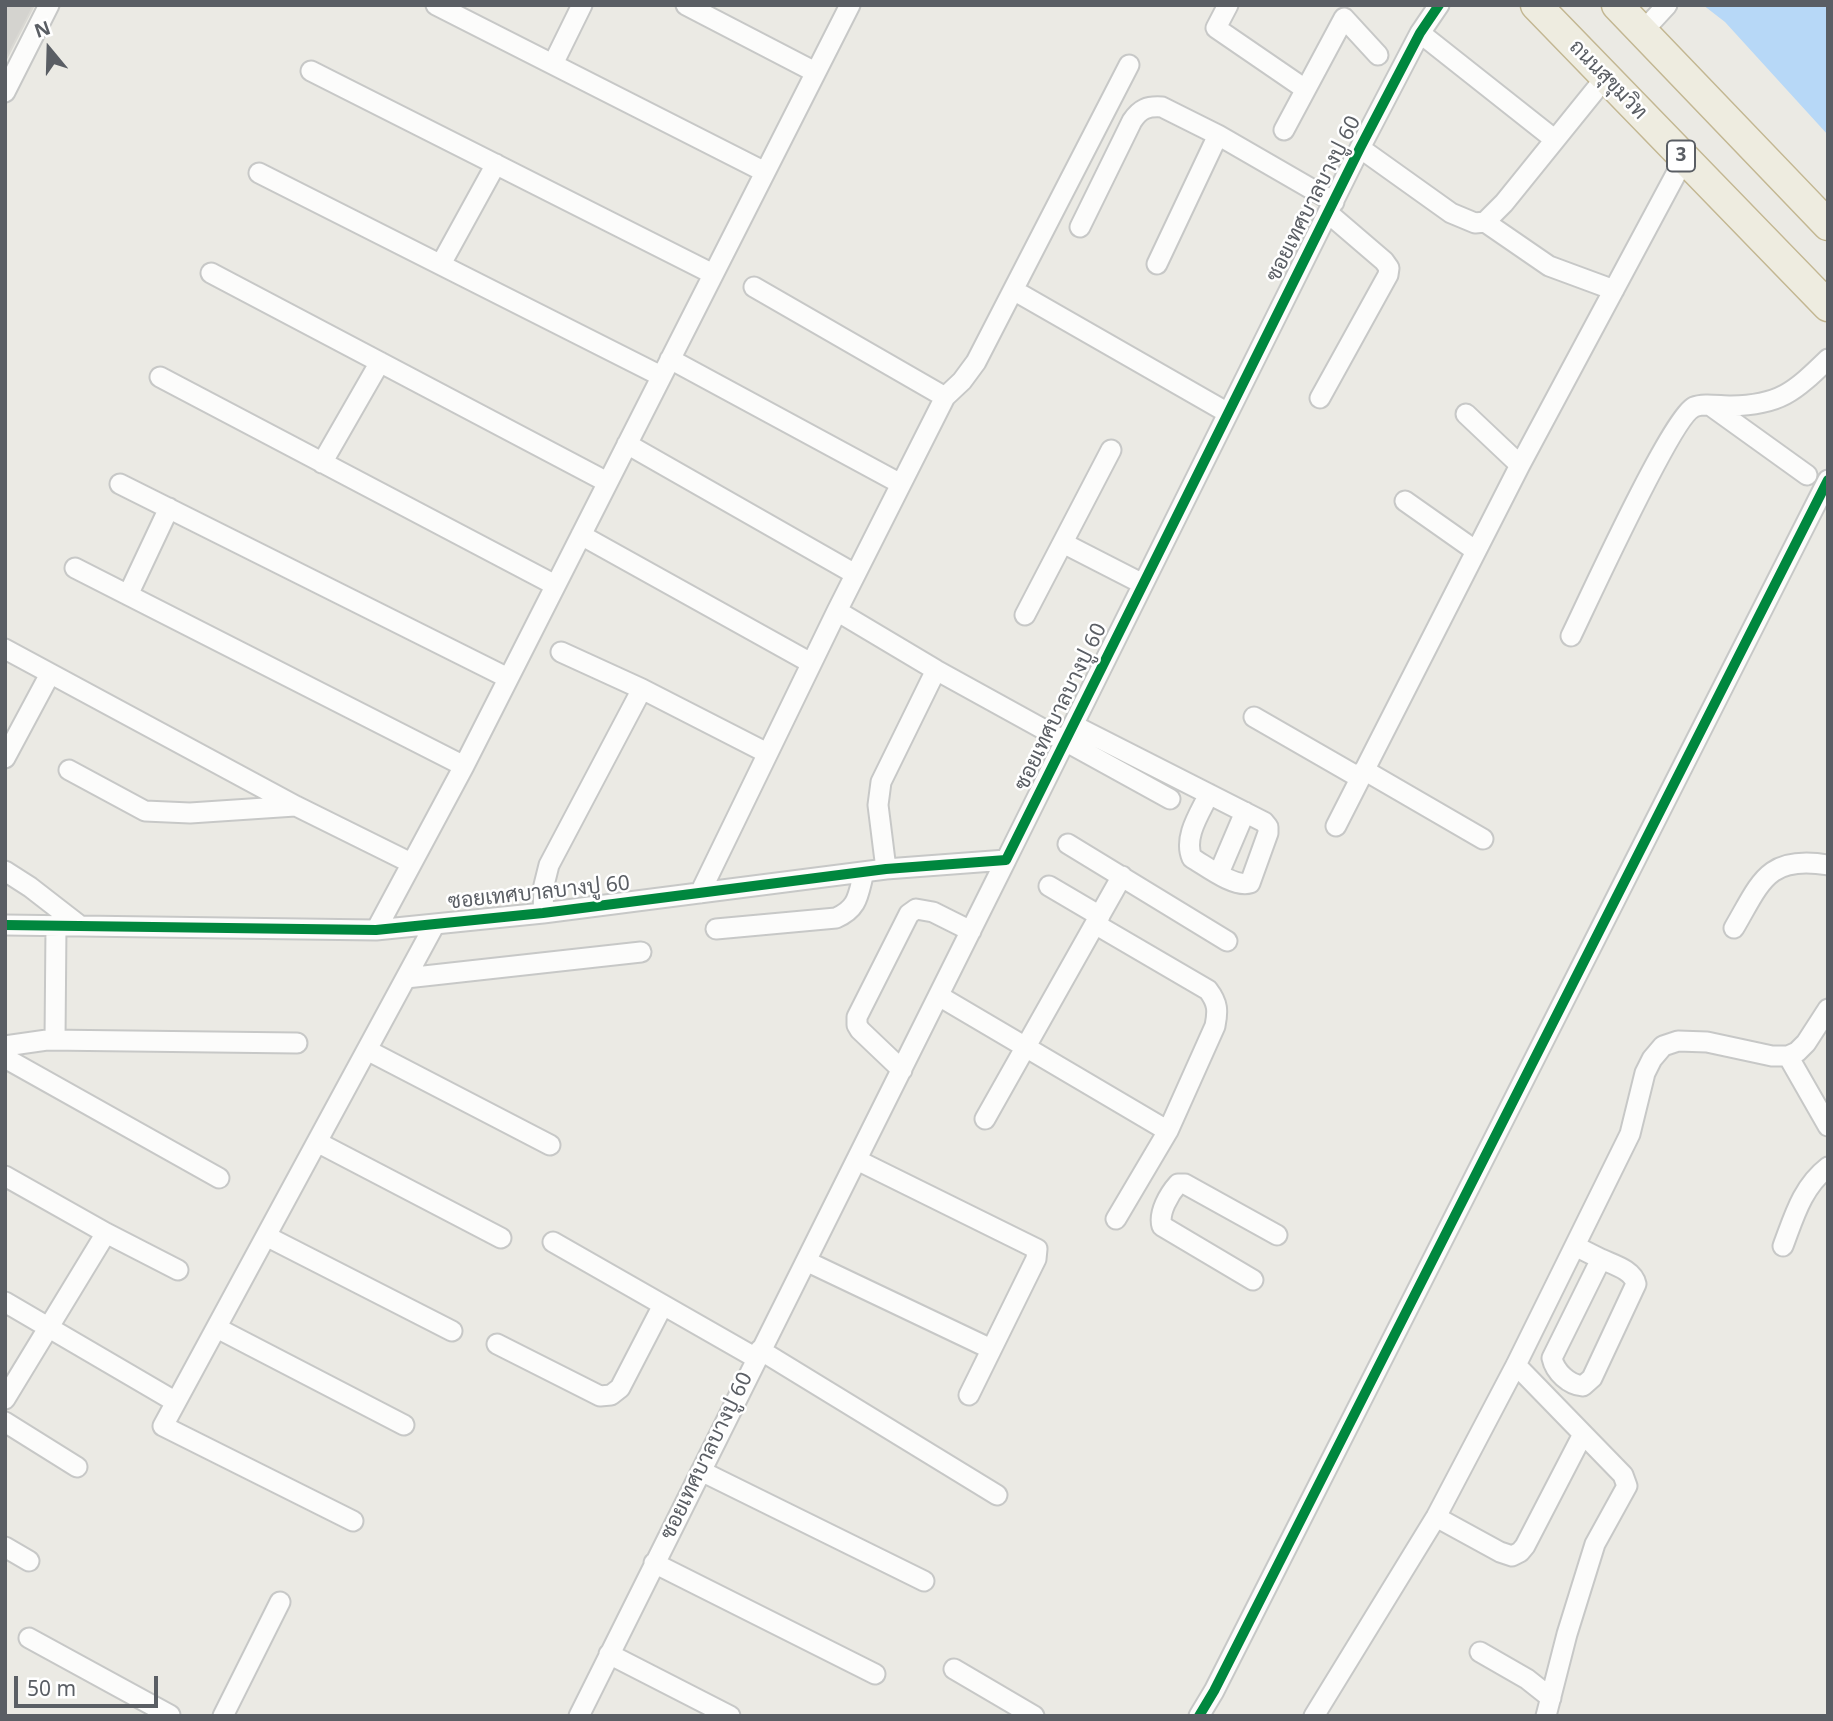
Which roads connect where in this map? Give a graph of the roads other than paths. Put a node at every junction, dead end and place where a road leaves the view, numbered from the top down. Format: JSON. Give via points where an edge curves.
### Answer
{"nodes":[{"id":1,"x":49,"y":5,"type":"edge"},
{"id":2,"x":436,"y":5,"type":"edge"},
{"id":3,"x":582,"y":5,"type":"edge"},
{"id":4,"x":686,"y":5,"type":"edge"},
{"id":5,"x":850,"y":5,"type":"edge"},
{"id":6,"x":1228,"y":5,"type":"edge"},
{"id":7,"x":1439,"y":5,"type":"edge"},
{"id":8,"x":1536,"y":5,"type":"edge"},
{"id":9,"x":1617,"y":5,"type":"edge"},
{"id":10,"x":1667,"y":5,"type":"edge"},
{"id":11,"x":1643,"y":31,"type":"junction"},
{"id":12,"x":1420,"y":33,"type":"junction"},
{"id":13,"x":1378,"y":55,"type":"dead end"},
{"id":14,"x":553,"y":64,"type":"junction"},
{"id":15,"x":1129,"y":65,"type":"dead end"},
{"id":16,"x":311,"y":71,"type":"dead end"},
{"id":17,"x":815,"y":72,"type":"junction"},
{"id":18,"x":1605,"y":78,"type":"junction"},
{"id":19,"x":1305,"y":89,"type":"junction"},
{"id":20,"x":5,"y":92,"type":"edge"},
{"id":21,"x":1284,"y":130,"type":"dead end"},
{"id":22,"x":1218,"y":135,"type":"junction"},
{"id":23,"x":1554,"y":139,"type":"junction"},
{"id":24,"x":1360,"y":148,"type":"junction"},
{"id":25,"x":1684,"y":159,"type":"junction"},
{"id":26,"x":496,"y":164,"type":"junction"},
{"id":27,"x":765,"y":172,"type":"junction"},
{"id":28,"x":259,"y":173,"type":"dead end"},
{"id":29,"x":1331,"y":207,"type":"junction"},
{"id":30,"x":1485,"y":222,"type":"junction"},
{"id":31,"x":1828,"y":225,"type":"edge"},
{"id":32,"x":1080,"y":227,"type":"dead end"},
{"id":33,"x":441,"y":264,"type":"junction"},
{"id":34,"x":1157,"y":264,"type":"dead end"},
{"id":35,"x":211,"y":273,"type":"dead end"},
{"id":36,"x":713,"y":274,"type":"junction"},
{"id":37,"x":754,"y":287,"type":"dead end"},
{"id":38,"x":1614,"y":290,"type":"junction"},
{"id":39,"x":1022,"y":295,"type":"dead end"},
{"id":40,"x":1828,"y":306,"type":"edge"},
{"id":41,"x":670,"y":359,"type":"junction"},
{"id":42,"x":1828,"y":359,"type":"edge"},
{"id":43,"x":380,"y":362,"type":"junction"},
{"id":44,"x":661,"y":376,"type":"junction"},
{"id":45,"x":160,"y":377,"type":"dead end"},
{"id":46,"x":945,"y":397,"type":"junction"},
{"id":47,"x":1320,"y":398,"type":"dead end"},
{"id":48,"x":1711,"y":406,"type":"junction"},
{"id":49,"x":1228,"y":413,"type":"junction"},
{"id":50,"x":1466,"y":414,"type":"dead end"},
{"id":51,"x":626,"y":444,"type":"junction"},
{"id":52,"x":1111,"y":450,"type":"dead end"},
{"id":53,"x":322,"y":463,"type":"junction"},
{"id":54,"x":1520,"y":465,"type":"junction"},
{"id":55,"x":1807,"y":475,"type":"dead end"},
{"id":56,"x":1828,"y":480,"type":"edge"},
{"id":57,"x":607,"y":482,"type":"junction"},
{"id":58,"x":120,"y":484,"type":"dead end"},
{"id":59,"x":901,"y":484,"type":"junction"},
{"id":60,"x":1405,"y":501,"type":"dead end"},
{"id":61,"x":169,"y":508,"type":"junction"},
{"id":62,"x":581,"y":535,"type":"junction"},
{"id":63,"x":1063,"y":543,"type":"junction"},
{"id":64,"x":1476,"y":551,"type":"junction"},
{"id":65,"x":75,"y":568,"type":"dead end"},
{"id":66,"x":855,"y":574,"type":"junction"},
{"id":67,"x":1143,"y":584,"type":"junction"},
{"id":68,"x":555,"y":585,"type":"junction"},
{"id":69,"x":128,"y":596,"type":"junction"},
{"id":70,"x":837,"y":611,"type":"junction"},
{"id":71,"x":1025,"y":615,"type":"dead end"},
{"id":72,"x":1570,"y":636,"type":"dead end"},
{"id":73,"x":5,"y":649,"type":"edge"},
{"id":74,"x":561,"y":652,"type":"dead end"},
{"id":75,"x":811,"y":663,"type":"junction"},
{"id":76,"x":936,"y":670,"type":"junction"},
{"id":77,"x":50,"y":674,"type":"junction"},
{"id":78,"x":508,"y":678,"type":"junction"},
{"id":79,"x":642,"y":689,"type":"junction"},
{"id":80,"x":1254,"y":716,"type":"dead end"},
{"id":81,"x":1069,"y":733,"type":"junction"},
{"id":82,"x":767,"y":753,"type":"junction"},
{"id":83,"x":5,"y":758,"type":"edge"},
{"id":84,"x":464,"y":766,"type":"junction"},
{"id":85,"x":69,"y":770,"type":"dead end"},
{"id":86,"x":1362,"y":774,"type":"junction"},
{"id":87,"x":1209,"y":794,"type":"junction"},
{"id":88,"x":1170,"y":799,"type":"dead end"},
{"id":89,"x":296,"y":806,"type":"junction"},
{"id":90,"x":1245,"y":812,"type":"junction"},
{"id":91,"x":1336,"y":825,"type":"dead end"},
{"id":92,"x":1483,"y":839,"type":"dead end"},
{"id":93,"x":1068,"y":844,"type":"dead end"},
{"id":94,"x":1006,"y":860,"type":"junction"},
{"id":95,"x":411,"y":863,"type":"junction"},
{"id":96,"x":1828,"y":865,"type":"edge"},
{"id":97,"x":887,"y":869,"type":"junction"},
{"id":98,"x":5,"y":870,"type":"edge"},
{"id":99,"x":864,"y":872,"type":"junction"},
{"id":100,"x":1219,"y":873,"type":"junction"},
{"id":101,"x":1122,"y":876,"type":"junction"},
{"id":102,"x":1049,"y":886,"type":"dead end"},
{"id":103,"x":700,"y":893,"type":"junction"},
{"id":104,"x":543,"y":913,"type":"junction"},
{"id":105,"x":1097,"y":920,"type":"junction"},
{"id":106,"x":435,"y":924,"type":"junction"},
{"id":107,"x":5,"y":925,"type":"edge"},
{"id":108,"x":79,"y":925,"type":"junction"},
{"id":109,"x":56,"y":926,"type":"junction"},
{"id":110,"x":1734,"y":928,"type":"dead end"},
{"id":111,"x":716,"y":929,"type":"dead end"},
{"id":112,"x":376,"y":930,"type":"junction"},
{"id":113,"x":971,"y":931,"type":"junction"},
{"id":114,"x":1227,"y":941,"type":"dead end"},
{"id":115,"x":641,"y":952,"type":"dead end"},
{"id":116,"x":406,"y":978,"type":"junction"},
{"id":117,"x":939,"y":996,"type":"junction"},
{"id":118,"x":1828,"y":1010,"type":"edge"},
{"id":119,"x":55,"y":1040,"type":"junction"},
{"id":120,"x":297,"y":1043,"type":"dead end"},
{"id":121,"x":5,"y":1046,"type":"edge"},
{"id":122,"x":1025,"y":1046,"type":"junction"},
{"id":123,"x":367,"y":1049,"type":"junction"},
{"id":124,"x":1788,"y":1056,"type":"junction"},
{"id":125,"x":5,"y":1058,"type":"edge"},
{"id":126,"x":902,"y":1070,"type":"junction"},
{"id":127,"x":985,"y":1119,"type":"dead end"},
{"id":128,"x":1828,"y":1126,"type":"edge"},
{"id":129,"x":1168,"y":1131,"type":"junction"},
{"id":130,"x":317,"y":1142,"type":"junction"},
{"id":131,"x":550,"y":1145,"type":"dead end"},
{"id":132,"x":857,"y":1160,"type":"junction"},
{"id":133,"x":1828,"y":1167,"type":"edge"},
{"id":134,"x":1144,"y":1175,"type":"junction"},
{"id":135,"x":5,"y":1176,"type":"edge"},
{"id":136,"x":219,"y":1178,"type":"dead end"},
{"id":137,"x":1173,"y":1190,"type":"junction"},
{"id":138,"x":1116,"y":1219,"type":"dead end"},
{"id":139,"x":106,"y":1233,"type":"junction"},
{"id":140,"x":1277,"y":1235,"type":"dead end"},
{"id":141,"x":267,"y":1236,"type":"junction"},
{"id":142,"x":500,"y":1238,"type":"dead end"},
{"id":143,"x":554,"y":1242,"type":"dead end"},
{"id":144,"x":1575,"y":1246,"type":"junction"},
{"id":145,"x":1783,"y":1246,"type":"dead end"},
{"id":146,"x":1601,"y":1259,"type":"junction"},
{"id":147,"x":806,"y":1261,"type":"junction"},
{"id":148,"x":178,"y":1270,"type":"dead end"},
{"id":149,"x":1253,"y":1280,"type":"dead end"},
{"id":150,"x":5,"y":1302,"type":"edge"},
{"id":151,"x":663,"y":1305,"type":"junction"},
{"id":152,"x":48,"y":1327,"type":"junction"},
{"id":153,"x":216,"y":1328,"type":"junction"},
{"id":154,"x":452,"y":1331,"type":"dead end"},
{"id":155,"x":497,"y":1344,"type":"dead end"},
{"id":156,"x":991,"y":1349,"type":"junction"},
{"id":157,"x":758,"y":1354,"type":"junction"},
{"id":158,"x":1516,"y":1364,"type":"junction"},
{"id":159,"x":969,"y":1395,"type":"dead end"},
{"id":160,"x":5,"y":1399,"type":"edge"},
{"id":161,"x":176,"y":1402,"type":"junction"},
{"id":162,"x":5,"y":1422,"type":"edge"},
{"id":163,"x":404,"y":1425,"type":"dead end"},
{"id":164,"x":1582,"y":1436,"type":"junction"},
{"id":165,"x":77,"y":1467,"type":"dead end"},
{"id":166,"x":701,"y":1471,"type":"junction"},
{"id":167,"x":997,"y":1495,"type":"dead end"},
{"id":168,"x":1436,"y":1517,"type":"junction"},
{"id":169,"x":353,"y":1521,"type":"dead end"},
{"id":170,"x":5,"y":1547,"type":"edge"},
{"id":171,"x":29,"y":1561,"type":"dead end"},
{"id":172,"x":654,"y":1563,"type":"junction"},
{"id":173,"x":924,"y":1581,"type":"dead end"},
{"id":174,"x":280,"y":1602,"type":"dead end"},
{"id":175,"x":29,"y":1639,"type":"dead end"},
{"id":176,"x":1480,"y":1652,"type":"dead end"},
{"id":177,"x":609,"y":1654,"type":"junction"},
{"id":178,"x":954,"y":1669,"type":"dead end"},
{"id":179,"x":876,"y":1674,"type":"dead end"},
{"id":180,"x":1549,"y":1707,"type":"edge"},
{"id":181,"x":170,"y":1716,"type":"edge"},
{"id":182,"x":223,"y":1716,"type":"edge"},
{"id":183,"x":579,"y":1716,"type":"edge"},
{"id":184,"x":730,"y":1716,"type":"edge"},
{"id":185,"x":1034,"y":1716,"type":"edge"},
{"id":186,"x":1199,"y":1716,"type":"edge"},
{"id":187,"x":1314,"y":1716,"type":"edge"}],
"edges":[{"from":1,"to":20,"type":"street"},
{"from":2,"to":14,"type":"street"},
{"from":3,"to":14,"type":"street"},
{"from":4,"to":17,"type":"street"},
{"from":5,"to":17,"type":"street"},
{"from":6,"to":19,"type":"street","via":[[1216,28]]},
{"from":7,"to":12,"type":"street","name":"ซอยเทศบาลบางปู 60"},
{"from":8,"to":18,"type":"highway","name":"ถนนสุขุมวิท","number":"3"},
{"from":9,"to":11,"type":"highway"},
{"from":10,"to":11,"type":"street"},
{"from":11,"to":31,"type":"highway"},
{"from":12,"to":23,"type":"street"},
{"from":12,"to":24,"type":"street","name":"ซอยเทศบาลบางปู 60"},
{"from":13,"to":19,"type":"street","via":[[1344,18]]},
{"from":14,"to":27,"type":"street"},
{"from":15,"to":46,"type":"street","via":[[976,362]]},
{"from":16,"to":26,"type":"street"},
{"from":17,"to":27,"type":"street"},
{"from":18,"to":23,"type":"street"},
{"from":18,"to":25,"type":"highway","name":"ถนนสุขุมวิท","number":"3"},
{"from":19,"to":21,"type":"street"},
{"from":22,"to":29,"type":"street"},
{"from":22,"to":32,"type":"street","via":[[1162,107],[1138,112]]},
{"from":22,"to":34,"type":"street"},
{"from":23,"to":30,"type":"street"},
{"from":24,"to":29,"type":"street","name":"ซอยเทศบาลบางปู 60"},
{"from":24,"to":30,"type":"street","via":[[1451,213],[1475,223]]},
{"from":25,"to":38,"type":"street"},
{"from":25,"to":40,"type":"highway","name":"ถนนสุขุมวิท","number":"3"},
{"from":26,"to":33,"type":"street"},
{"from":26,"to":36,"type":"street"},
{"from":27,"to":36,"type":"street"},
{"from":28,"to":33,"type":"street"},
{"from":29,"to":47,"type":"street","via":[[1389,268]]},
{"from":29,"to":49,"type":"street","name":"ซอยเทศบาลบางปู 60"},
{"from":30,"to":38,"type":"street","via":[[1549,266]]},
{"from":33,"to":44,"type":"street"},
{"from":35,"to":43,"type":"street"},
{"from":36,"to":41,"type":"street"},
{"from":37,"to":46,"type":"street"},
{"from":38,"to":54,"type":"street"},
{"from":39,"to":49,"type":"street"},
{"from":41,"to":44,"type":"street"},
{"from":41,"to":59,"type":"street"},
{"from":42,"to":48,"type":"street","via":[[1794,391],[1775,400],[1753,406]]},
{"from":43,"to":53,"type":"street"},
{"from":43,"to":57,"type":"street"},
{"from":44,"to":51,"type":"street"},
{"from":45,"to":53,"type":"street"},
{"from":46,"to":59,"type":"street"},
{"from":48,"to":55,"type":"street"},
{"from":48,"to":72,"type":"street","via":[[1697,405],[1676,426]]},
{"from":49,"to":67,"type":"street","name":"ซอยเทศบาลบางปู 60"},
{"from":50,"to":54,"type":"street"},
{"from":51,"to":57,"type":"street"},
{"from":51,"to":66,"type":"street"},
{"from":52,"to":63,"type":"street"},
{"from":53,"to":68,"type":"street"},
{"from":54,"to":64,"type":"street"},
{"from":56,"to":186,"type":"street"},
{"from":57,"to":62,"type":"street"},
{"from":58,"to":61,"type":"street"},
{"from":59,"to":66,"type":"street"},
{"from":60,"to":64,"type":"street"},
{"from":61,"to":69,"type":"street"},
{"from":61,"to":78,"type":"street"},
{"from":62,"to":68,"type":"street"},
{"from":62,"to":75,"type":"street"},
{"from":63,"to":67,"type":"street"},
{"from":63,"to":71,"type":"street"},
{"from":64,"to":86,"type":"street"},
{"from":65,"to":69,"type":"street"},
{"from":66,"to":70,"type":"street"},
{"from":67,"to":81,"type":"street","name":"ซอยเทศบาลบางปู 60"},
{"from":68,"to":78,"type":"street"},
{"from":69,"to":84,"type":"street"},
{"from":70,"to":75,"type":"street"},
{"from":70,"to":76,"type":"street"},
{"from":73,"to":77,"type":"street"},
{"from":74,"to":79,"type":"street"},
{"from":75,"to":82,"type":"street"},
{"from":76,"to":81,"type":"street"},
{"from":76,"to":97,"type":"street","via":[[881,782],[878,805]]},
{"from":77,"to":83,"type":"street"},
{"from":77,"to":89,"type":"street"},
{"from":78,"to":84,"type":"street"},
{"from":79,"to":82,"type":"street"},
{"from":79,"to":104,"type":"street","via":[[549,865]]},
{"from":80,"to":86,"type":"street"},
{"from":81,"to":87,"type":"street"},
{"from":81,"to":88,"type":"street"},
{"from":81,"to":94,"type":"street","name":"ซอยเทศบาลบางปู 60"},
{"from":82,"to":103,"type":"street"},
{"from":84,"to":95,"type":"street"},
{"from":85,"to":89,"type":"street","via":[[145,811]]},
{"from":86,"to":91,"type":"street"},
{"from":86,"to":92,"type":"street"},
{"from":87,"to":90,"type":"street"},
{"from":87,"to":100,"type":"street","via":[[1188,847],[1192,858]]},
{"from":89,"to":95,"type":"street"},
{"from":90,"to":100,"type":"street"},
{"from":90,"to":100,"type":"street","via":[[1268,827],[1253,877],[1243,885]]},
{"from":93,"to":101,"type":"street"},
{"from":94,"to":97,"type":"street","name":"ซอยเทศบาลบางปู 60"},
{"from":94,"to":113,"type":"street","name":"ซอยเทศบาลบางปู 60"},
{"from":95,"to":112,"type":"street"},
{"from":96,"to":110,"type":"street","via":[[1799,862],[1772,872],[1760,883]]},
{"from":97,"to":99,"type":"street","name":"ซอยเทศบาลบางปู 60"},
{"from":98,"to":108,"type":"street"},
{"from":99,"to":103,"type":"street","name":"ซอยเทศบาลบางปู 60"},
{"from":99,"to":111,"type":"street","via":[[856,902],[836,918]]},
{"from":101,"to":105,"type":"street"},
{"from":101,"to":114,"type":"street"},
{"from":102,"to":105,"type":"street"},
{"from":103,"to":104,"type":"street","name":"ซอยเทศบาลบางปู 60"},
{"from":104,"to":106,"type":"street","name":"ซอยเทศบาลบางปู 60"},
{"from":105,"to":122,"type":"street"},
{"from":105,"to":129,"type":"street","via":[[1208,990],[1215,999],[1215,1026]]},
{"from":106,"to":112,"type":"street","name":"ซอยเทศบาลบางปู 60"},
{"from":106,"to":116,"type":"street"},
{"from":107,"to":109,"type":"street","name":"ซอยเทศบาลบางปู 60"},
{"from":108,"to":109,"type":"street","name":"ซอยเทศบาลบางปู 60"},
{"from":108,"to":112,"type":"street","name":"ซอยเทศบาลบางปู 60"},
{"from":109,"to":119,"type":"street"},
{"from":113,"to":117,"type":"street","name":"ซอยเทศบาลบางปู 60"},
{"from":113,"to":126,"type":"street","via":[[933,912],[916,909],[909,914],[857,1017],[860,1030]]},
{"from":115,"to":116,"type":"street"},
{"from":116,"to":123,"type":"street"},
{"from":117,"to":122,"type":"street"},
{"from":117,"to":126,"type":"street","name":"ซอยเทศบาลบางปู 60"},
{"from":118,"to":124,"type":"street","via":[[1806,1043]]},
{"from":119,"to":120,"type":"street"},
{"from":119,"to":121,"type":"street"},
{"from":122,"to":127,"type":"street"},
{"from":122,"to":129,"type":"street"},
{"from":123,"to":130,"type":"street"},
{"from":123,"to":131,"type":"street"},
{"from":124,"to":128,"type":"street"},
{"from":124,"to":144,"type":"street","via":[[1707,1042],[1678,1041],[1663,1046],[1645,1073],[1630,1135]]},
{"from":125,"to":136,"type":"street"},
{"from":126,"to":132,"type":"street","name":"ซอยเทศบาลบางปู 60"},
{"from":129,"to":134,"type":"street"},
{"from":130,"to":141,"type":"street"},
{"from":130,"to":142,"type":"street"},
{"from":132,"to":147,"type":"street","name":"ซอยเทศบาลบางปู 60"},
{"from":132,"to":156,"type":"street","via":[[1037,1249]]},
{"from":133,"to":145,"type":"street","via":[[1810,1183]]},
{"from":134,"to":137,"type":"street"},
{"from":134,"to":138,"type":"street"},
{"from":135,"to":139,"type":"street"},
{"from":137,"to":140,"type":"street","via":[[1185,1184]]},
{"from":137,"to":149,"type":"street","via":[[1161,1215],[1162,1226]]},
{"from":139,"to":148,"type":"street"},
{"from":139,"to":152,"type":"street"},
{"from":141,"to":153,"type":"street"},
{"from":141,"to":154,"type":"street"},
{"from":143,"to":151,"type":"street"},
{"from":144,"to":146,"type":"street"},
{"from":144,"to":158,"type":"street"},
{"from":146,"to":146,"type":"street","via":[[1552,1358],[1558,1371],[1577,1386],[1592,1378],[1636,1284],[1630,1273]]},
{"from":147,"to":156,"type":"street"},
{"from":147,"to":157,"type":"street","name":"ซอยเทศบาลบางปู 60"},
{"from":150,"to":152,"type":"street"},
{"from":151,"to":155,"type":"street","via":[[620,1388],[611,1395],[600,1396]]},
{"from":151,"to":157,"type":"street"},
{"from":152,"to":160,"type":"street"},
{"from":152,"to":161,"type":"street"},
{"from":153,"to":161,"type":"street"},
{"from":153,"to":163,"type":"street"},
{"from":156,"to":159,"type":"street"},
{"from":157,"to":166,"type":"street","name":"ซอยเทศบาลบางปู 60"},
{"from":157,"to":167,"type":"street"},
{"from":158,"to":164,"type":"street"},
{"from":158,"to":168,"type":"street"},
{"from":161,"to":169,"type":"street","via":[[163,1426]]},
{"from":162,"to":165,"type":"street"},
{"from":164,"to":168,"type":"street","via":[[1520,1552],[1511,1556],[1500,1552]]},
{"from":164,"to":180,"type":"street","via":[[1623,1475],[1627,1486],[1594,1544]]},
{"from":166,"to":172,"type":"street","name":"ซอยเทศบาลบางปู 60"},
{"from":166,"to":173,"type":"street"},
{"from":168,"to":187,"type":"street"},
{"from":170,"to":171,"type":"street"},
{"from":172,"to":177,"type":"street","name":"ซอยเทศบาลบางปู 60"},
{"from":172,"to":179,"type":"street"},
{"from":174,"to":182,"type":"street"},
{"from":175,"to":181,"type":"street"},
{"from":176,"to":180,"type":"street","via":[[1527,1679]]},
{"from":177,"to":183,"type":"street","name":"ซอยเทศบาลบางปู 60"},
{"from":177,"to":184,"type":"street"},
{"from":178,"to":185,"type":"street"}]}
